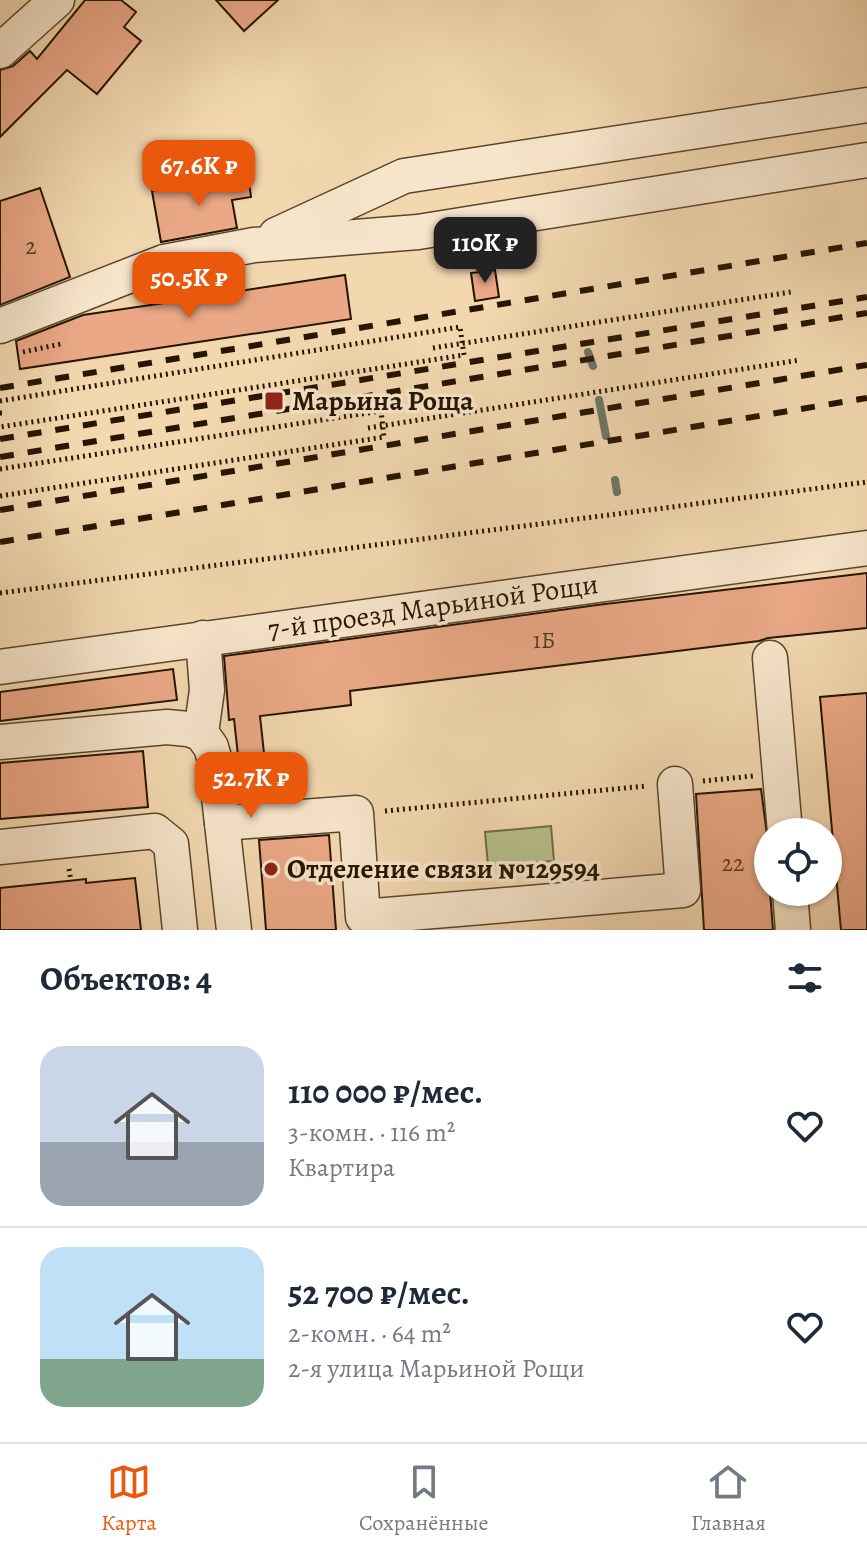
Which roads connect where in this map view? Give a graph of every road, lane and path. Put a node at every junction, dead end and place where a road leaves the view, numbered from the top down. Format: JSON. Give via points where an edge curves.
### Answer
{"nodes":[{"id":1,"x":57,"y":0,"type":"edge"},
{"id":2,"x":0,"y":51,"type":"edge"},
{"id":3,"x":867,"y":105,"type":"edge"},
{"id":4,"x":867,"y":160,"type":"edge"},
{"id":5,"x":254,"y":245,"type":"junction"},
{"id":6,"x":791,"y":292,"type":"dead end"},
{"id":7,"x":7,"y":340,"type":"edge"},
{"id":8,"x":462,"y":343,"type":"junction"},
{"id":9,"x":61,"y":344,"type":"dead end"},
{"id":10,"x":433,"y":348,"type":"dead end"},
{"id":11,"x":800,"y":360,"type":"dead end"},
{"id":12,"x":0,"y":401,"type":"edge"},
{"id":13,"x":0,"y":427,"type":"edge"},
{"id":14,"x":383,"y":427,"type":"junction"},
{"id":15,"x":368,"y":428,"type":"dead end"},
{"id":16,"x":0,"y":469,"type":"edge"},
{"id":17,"x":867,"y":482,"type":"edge"},
{"id":18,"x":0,"y":496,"type":"edge"},
{"id":19,"x":867,"y":548,"type":"edge"},
{"id":20,"x":0,"y":593,"type":"edge"},
{"id":21,"x":203,"y":638,"type":"junction"},
{"id":22,"x":770,"y":658,"type":"dead end"},
{"id":23,"x":0,"y":667,"type":"edge"},
{"id":24,"x":201,"y":733,"type":"junction"},
{"id":25,"x":0,"y":742,"type":"edge"},
{"id":26,"x":781,"y":773,"type":"junction"},
{"id":27,"x":675,"y":784,"type":"junction"},
{"id":28,"x":356,"y":813,"type":"junction"},
{"id":29,"x":784,"y":818,"type":"edge"},
{"id":30,"x":222,"y":823,"type":"junction"},
{"id":31,"x":0,"y":847,"type":"edge"},
{"id":32,"x":791,"y":906,"type":"edge"},
{"id":33,"x":180,"y":930,"type":"edge"},
{"id":34,"x":234,"y":930,"type":"edge"},
{"id":35,"x":793,"y":930,"type":"edge"}],
"edges":[{"from":1,"to":2,"type":"street"},
{"from":3,"to":5,"type":"street","via":[[404,176]]},
{"from":4,"to":5,"type":"street","via":[[418,232]]},
{"from":5,"to":7,"type":"street","via":[[164,262]]},
{"from":6,"to":8,"type":"path"},
{"from":7,"to":9,"type":"path"},
{"from":8,"to":10,"type":"path"},
{"from":8,"to":12,"type":"path","via":[[460,327]]},
{"from":8,"to":13,"type":"path","via":[[464,355]]},
{"from":11,"to":14,"type":"path"},
{"from":14,"to":15,"type":"path"},
{"from":14,"to":16,"type":"path","via":[[381,411]]},
{"from":14,"to":18,"type":"path","via":[[384,437]]},
{"from":17,"to":20,"type":"path"},
{"from":19,"to":21,"type":"street","name":"7-й проезд Марьиной Рощи"},
{"from":21,"to":23,"type":"street","name":"7-й проезд Марьиной Рощи"},
{"from":21,"to":24,"type":"street","via":[[207,690]]},
{"from":22,"to":26,"type":"street"},
{"from":24,"to":25,"type":"street","via":[[167,727]]},
{"from":24,"to":30,"type":"street","via":[[215,761]]},
{"from":26,"to":27,"type":"path"},
{"from":26,"to":29,"type":"street"},
{"from":27,"to":28,"type":"path"},
{"from":27,"to":28,"type":"street","via":[[683,890],[363,917]]},
{"from":28,"to":30,"type":"street"},
{"from":30,"to":34,"type":"street"},
{"from":31,"to":33,"type":"street","via":[[155,831],[171,844]]},
{"from":32,"to":35,"type":"street"}]}
